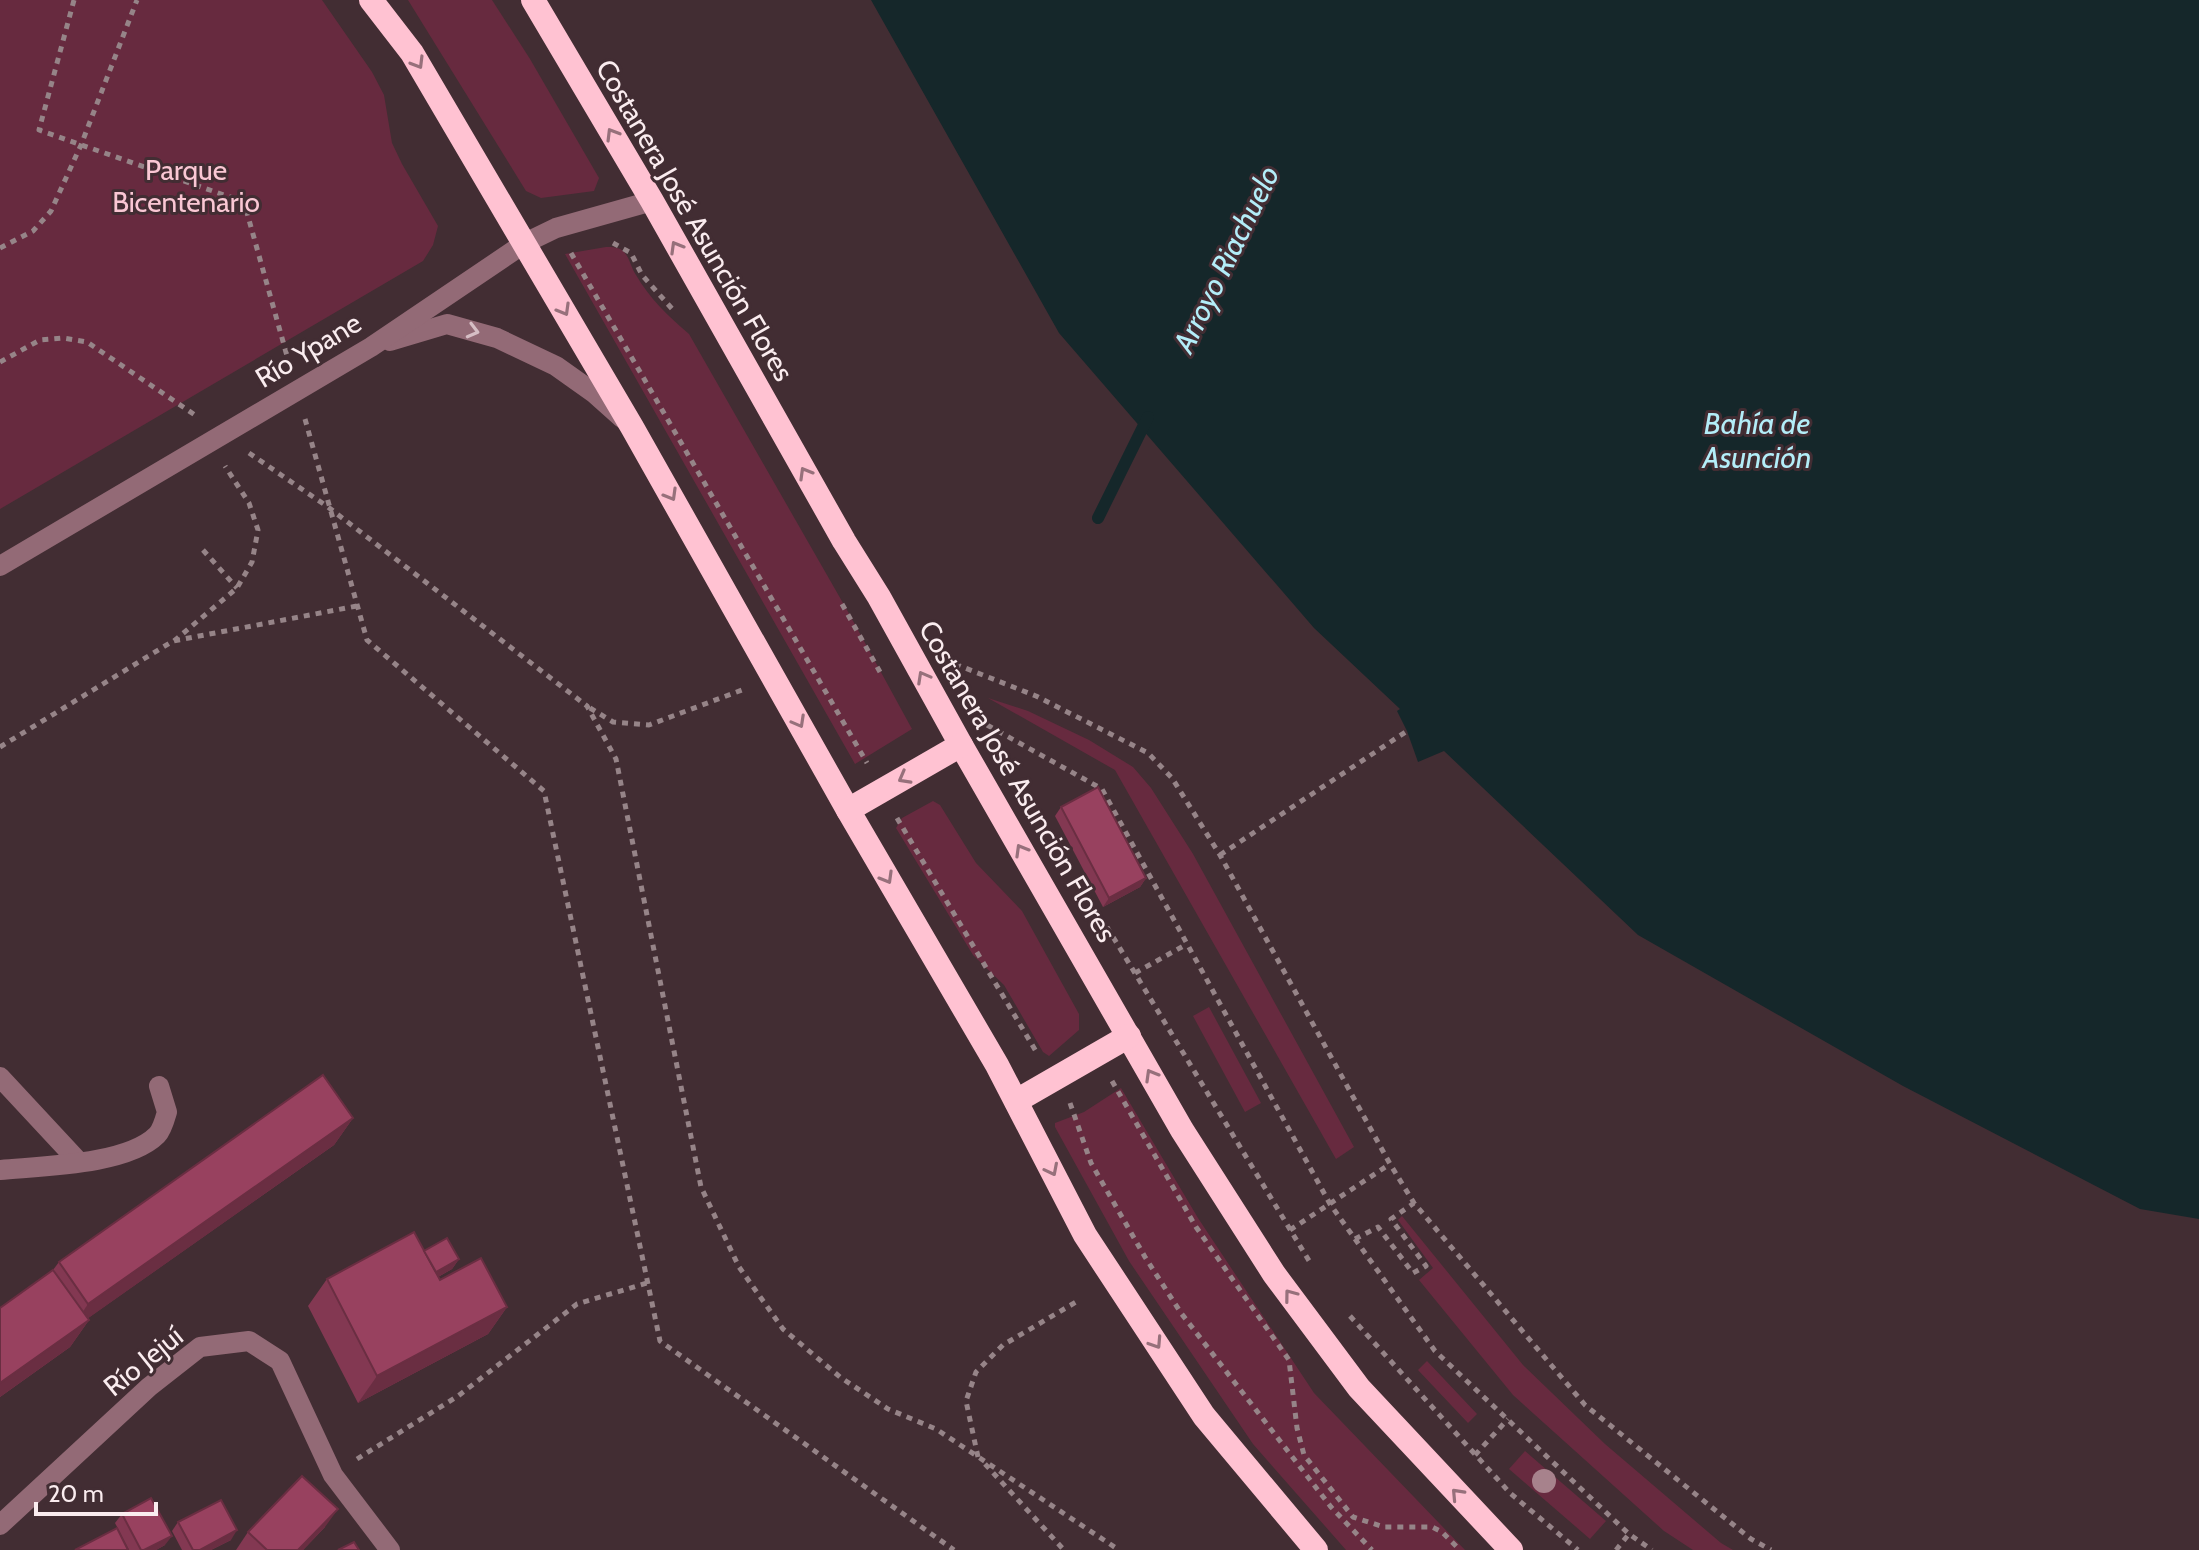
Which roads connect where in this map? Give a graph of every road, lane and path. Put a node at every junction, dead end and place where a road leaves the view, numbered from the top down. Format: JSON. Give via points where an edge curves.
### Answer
{"nodes":[{"id":1,"x":74,"y":0,"type":"edge"},
{"id":2,"x":137,"y":0,"type":"edge"},
{"id":3,"x":371,"y":0,"type":"edge"},
{"id":4,"x":533,"y":0,"type":"edge"},
{"id":5,"x":81,"y":145,"type":"junction"},
{"id":6,"x":652,"y":201,"type":"junction"},
{"id":7,"x":607,"y":241,"type":"dead end"},
{"id":8,"x":525,"y":243,"type":"junction"},
{"id":9,"x":582,"y":246,"type":"dead end"},
{"id":10,"x":0,"y":248,"type":"edge"},
{"id":11,"x":569,"y":249,"type":"dead end"},
{"id":12,"x":682,"y":320,"type":"dead end"},
{"id":13,"x":371,"y":347,"type":"junction"},
{"id":14,"x":0,"y":362,"type":"edge"},
{"id":15,"x":297,"y":390,"type":"junction"},
{"id":16,"x":632,"y":427,"type":"junction"},
{"id":17,"x":216,"y":438,"type":"junction"},
{"id":18,"x":328,"y":507,"type":"junction"},
{"id":19,"x":203,"y":550,"type":"dead end"},
{"id":20,"x":0,"y":566,"type":"edge"},
{"id":21,"x":237,"y":588,"type":"junction"},
{"id":22,"x":841,"y":604,"type":"dead end"},
{"id":23,"x":357,"y":606,"type":"junction"},
{"id":24,"x":173,"y":641,"type":"junction"},
{"id":25,"x":953,"y":673,"type":"dead end"},
{"id":26,"x":883,"y":679,"type":"dead end"},
{"id":27,"x":742,"y":690,"type":"dead end"},
{"id":28,"x":587,"y":706,"type":"junction"},
{"id":29,"x":1407,"y":731,"type":"dead end"},
{"id":30,"x":990,"y":736,"type":"dead end"},
{"id":31,"x":961,"y":745,"type":"junction"},
{"id":32,"x":0,"y":747,"type":"edge"},
{"id":33,"x":848,"y":810,"type":"junction"},
{"id":34,"x":1220,"y":855,"type":"junction"},
{"id":35,"x":1103,"y":920,"type":"dead end"},
{"id":36,"x":1187,"y":944,"type":"junction"},
{"id":37,"x":1135,"y":973,"type":"junction"},
{"id":38,"x":1129,"y":1036,"type":"junction"},
{"id":39,"x":1097,"y":1054,"type":"junction"},
{"id":40,"x":0,"y":1077,"type":"edge"},
{"id":41,"x":159,"y":1086,"type":"dead end"},
{"id":42,"x":1016,"y":1101,"type":"junction"},
{"id":43,"x":79,"y":1162,"type":"junction"},
{"id":44,"x":1390,"y":1164,"type":"junction"},
{"id":45,"x":0,"y":1170,"type":"edge"},
{"id":46,"x":1414,"y":1203,"type":"junction"},
{"id":47,"x":1330,"y":1204,"type":"junction"},
{"id":48,"x":1290,"y":1230,"type":"junction"},
{"id":49,"x":1355,"y":1239,"type":"junction"},
{"id":50,"x":1313,"y":1267,"type":"dead end"},
{"id":51,"x":647,"y":1283,"type":"junction"},
{"id":52,"x":1076,"y":1302,"type":"dead end"},
{"id":53,"x":1348,"y":1315,"type":"dead end"},
{"id":54,"x":1508,"y":1419,"type":"junction"},
{"id":55,"x":1475,"y":1455,"type":"junction"},
{"id":56,"x":977,"y":1456,"type":"junction"},
{"id":57,"x":333,"y":1475,"type":"junction"},
{"id":58,"x":0,"y":1525,"type":"edge"},
{"id":59,"x":1629,"y":1534,"type":"junction"},
{"id":60,"x":390,"y":1550,"type":"edge"},
{"id":61,"x":954,"y":1550,"type":"edge"},
{"id":62,"x":1064,"y":1550,"type":"edge"},
{"id":63,"x":1119,"y":1550,"type":"edge"},
{"id":64,"x":1316,"y":1550,"type":"edge"},
{"id":65,"x":1460,"y":1550,"type":"edge"},
{"id":66,"x":1511,"y":1550,"type":"edge"},
{"id":67,"x":1578,"y":1550,"type":"edge"},
{"id":68,"x":1616,"y":1550,"type":"edge"},
{"id":69,"x":1652,"y":1550,"type":"edge"},
{"id":70,"x":1771,"y":1550,"type":"edge"}],
"edges":[{"from":1,"to":5,"type":"path","via":[[39,130]]},
{"from":2,"to":5,"type":"path"},
{"from":3,"to":8,"type":"highway","one_way":true,"via":[[412,53]]},
{"from":6,"to":4,"type":"highway","name":"Costanera José Asunción Flores","one_way":true},
{"from":5,"to":10,"type":"path","via":[[51,211],[33,231]]},
{"from":5,"to":15,"type":"path","via":[[244,202]]},
{"from":6,"to":8,"type":"street","name":"Río Ypane","via":[[556,228]]},
{"from":31,"to":6,"type":"highway","name":"Costanera José Asunción Flores","one_way":true},
{"from":7,"to":12,"type":"path","via":[[631,253],[642,275]]},
{"from":8,"to":13,"type":"street","name":"Río Ypane"},
{"from":8,"to":16,"type":"highway","one_way":true},
{"from":9,"to":11,"type":"path"},
{"from":13,"to":15,"type":"street","name":"Río Ypane"},
{"from":13,"to":16,"type":"street","one_way":true,"via":[[447,324],[497,338],[556,366]]},
{"from":14,"to":17,"type":"path","via":[[40,340],[87,342]]},
{"from":15,"to":17,"type":"street","name":"Río Ypane"},
{"from":15,"to":18,"type":"path"},
{"from":16,"to":33,"type":"highway","one_way":true},
{"from":17,"to":18,"type":"path"},
{"from":17,"to":20,"type":"street","name":"Río Ypane"},
{"from":17,"to":21,"type":"path","via":[[258,530],[252,562]]},
{"from":18,"to":23,"type":"path"},
{"from":18,"to":28,"type":"path"},
{"from":19,"to":21,"type":"path"},
{"from":21,"to":24,"type":"path"},
{"from":22,"to":26,"type":"path"},
{"from":23,"to":24,"type":"path"},
{"from":23,"to":51,"type":"path","via":[[367,640],[544,791]]},
{"from":24,"to":32,"type":"path"},
{"from":25,"to":34,"type":"path","via":[[945,660],[1036,696],[1148,753],[1172,778]]},
{"from":27,"to":28,"type":"path","via":[[649,725],[613,722]]},
{"from":28,"to":56,"type":"path","via":[[616,759],[701,1187],[739,1267],[783,1329],[840,1377]]},
{"from":29,"to":34,"type":"path"},
{"from":30,"to":36,"type":"path","via":[[982,722],[1102,789]]},
{"from":31,"to":33,"type":"highway","one_way":true},
{"from":38,"to":31,"type":"highway","name":"Costanera José Asunción Flores","one_way":true},
{"from":33,"to":42,"type":"highway","one_way":true},
{"from":34,"to":44,"type":"path"},
{"from":35,"to":37,"type":"path"},
{"from":36,"to":37,"type":"path"},
{"from":36,"to":47,"type":"path"},
{"from":37,"to":48,"type":"path"},
{"from":38,"to":39,"type":"highway"},
{"from":66,"to":38,"type":"highway","name":"Costanera José Asunción Flores","one_way":true,"via":[[1359,1388],[1274,1274]]},
{"from":39,"to":42,"type":"highway"},
{"from":39,"to":65,"type":"path","via":[[1196,1227],[1289,1360],[1304,1455],[1353,1517],[1384,1527],[1432,1527]]},
{"from":40,"to":43,"type":"street"},
{"from":41,"to":43,"type":"street","via":[[167,1112],[159,1134],[130,1152]]},
{"from":42,"to":64,"type":"highway","one_way":true,"via":[[1085,1235],[1204,1416]]},
{"from":43,"to":45,"type":"street"},
{"from":44,"to":46,"type":"path"},
{"from":44,"to":47,"type":"path"},
{"from":46,"to":49,"type":"path","via":[[1391,1219],[1426,1266],[1413,1273],[1378,1227]]},
{"from":46,"to":70,"type":"path","via":[[1585,1405]]},
{"from":47,"to":48,"type":"path"},
{"from":47,"to":49,"type":"path"},
{"from":48,"to":50,"type":"path"},
{"from":49,"to":54,"type":"path","via":[[1435,1351]]},
{"from":51,"to":57,"type":"path","via":[[577,1304],[458,1396]]},
{"from":51,"to":61,"type":"path","via":[[660,1341]]},
{"from":52,"to":56,"type":"path","via":[[1003,1345],[976,1372],[966,1401]]},
{"from":53,"to":55,"type":"path"},
{"from":54,"to":55,"type":"path"},
{"from":54,"to":59,"type":"path"},
{"from":55,"to":67,"type":"path","via":[[1510,1493]]},
{"from":56,"to":62,"type":"path"},
{"from":56,"to":63,"type":"path"},
{"from":57,"to":58,"type":"street","name":"Río Jejuí","via":[[280,1361],[249,1341],[200,1347],[149,1387]]},
{"from":57,"to":60,"type":"street","name":"Río Jejuí"},
{"from":59,"to":68,"type":"path"},
{"from":59,"to":69,"type":"path"}]}
